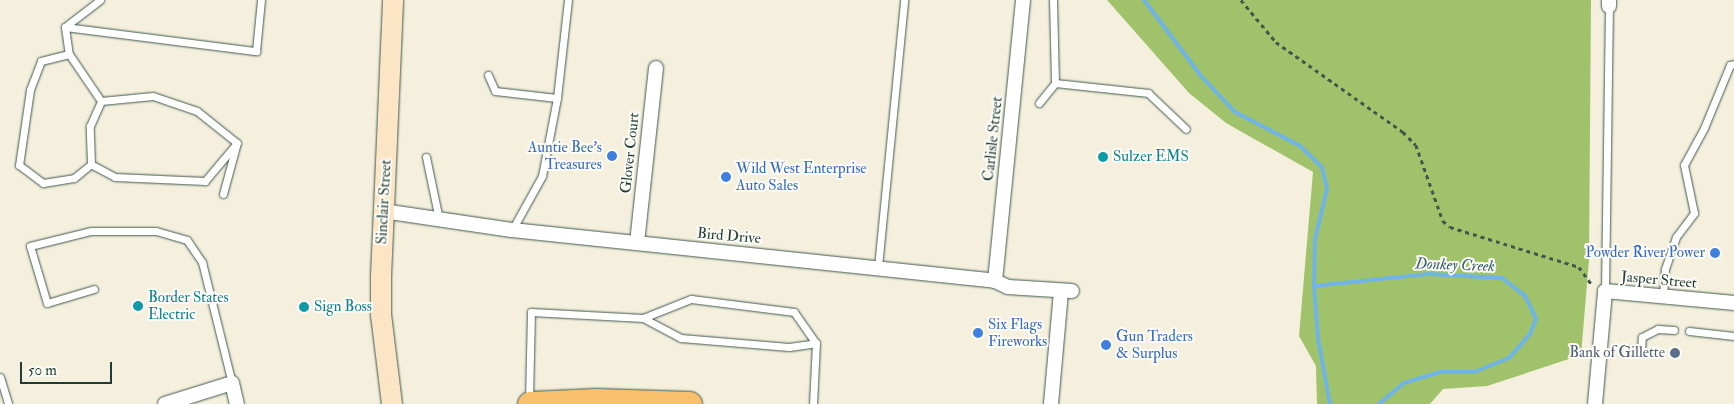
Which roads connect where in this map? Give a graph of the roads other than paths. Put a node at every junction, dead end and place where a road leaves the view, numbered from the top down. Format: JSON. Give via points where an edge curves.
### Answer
{"nodes":[{"id":1,"x":100,"y":0,"type":"edge"},
{"id":2,"x":261,"y":0,"type":"edge"},
{"id":3,"x":393,"y":0,"type":"edge"},
{"id":4,"x":568,"y":0,"type":"edge"},
{"id":5,"x":904,"y":0,"type":"edge"},
{"id":6,"x":1023,"y":0,"type":"edge"},
{"id":7,"x":1053,"y":0,"type":"edge"},
{"id":8,"x":1609,"y":3,"type":"edge"},
{"id":9,"x":65,"y":27,"type":"junction"},
{"id":10,"x":69,"y":54,"type":"junction"},
{"id":11,"x":1734,"y":64,"type":"edge"},
{"id":12,"x":656,"y":68,"type":"dead end"},
{"id":13,"x":488,"y":75,"type":"dead end"},
{"id":14,"x":1055,"y":83,"type":"junction"},
{"id":15,"x":557,"y":98,"type":"junction"},
{"id":16,"x":101,"y":102,"type":"junction"},
{"id":17,"x":1039,"y":103,"type":"dead end"},
{"id":18,"x":1186,"y":129,"type":"dead end"},
{"id":19,"x":237,"y":143,"type":"junction"},
{"id":20,"x":426,"y":157,"type":"dead end"},
{"id":21,"x":91,"y":164,"type":"junction"},
{"id":22,"x":223,"y":194,"type":"dead end"},
{"id":23,"x":383,"y":211,"type":"junction"},
{"id":24,"x":439,"y":219,"type":"junction"},
{"id":25,"x":512,"y":230,"type":"junction"},
{"id":26,"x":637,"y":243,"type":"junction"},
{"id":27,"x":878,"y":267,"type":"junction"},
{"id":28,"x":995,"y":281,"type":"junction"},
{"id":29,"x":94,"y":289,"type":"dead end"},
{"id":30,"x":1605,"y":291,"type":"junction"},
{"id":31,"x":1663,"y":296,"type":"junction"},
{"id":32,"x":1734,"y":303,"type":"edge"},
{"id":33,"x":642,"y":318,"type":"junction"},
{"id":34,"x":1674,"y":330,"type":"dead end"},
{"id":35,"x":1689,"y":331,"type":"dead end"},
{"id":36,"x":1734,"y":336,"type":"edge"},
{"id":37,"x":816,"y":342,"type":"junction"},
{"id":38,"x":1641,"y":350,"type":"dead end"},
{"id":39,"x":0,"y":377,"type":"edge"},
{"id":40,"x":232,"y":383,"type":"junction"},
{"id":41,"x":8,"y":404,"type":"edge"},
{"id":42,"x":165,"y":404,"type":"edge"},
{"id":43,"x":237,"y":404,"type":"edge"},
{"id":44,"x":392,"y":404,"type":"edge"},
{"id":45,"x":530,"y":404,"type":"edge"},
{"id":46,"x":689,"y":404,"type":"edge"},
{"id":47,"x":813,"y":404,"type":"edge"},
{"id":48,"x":1051,"y":404,"type":"edge"},
{"id":49,"x":1595,"y":404,"type":"edge"}],
"edges":[{"from":1,"to":9,"type":"lane"},
{"from":2,"to":9,"type":"lane","via":[[256,51]]},
{"from":3,"to":23,"type":"street","name":"Sinclair Street"},
{"from":4,"to":15,"type":"lane"},
{"from":5,"to":27,"type":"lane"},
{"from":6,"to":28,"type":"street","name":"Carlisle Street"},
{"from":7,"to":14,"type":"lane"},
{"from":8,"to":30,"type":"lane"},
{"from":9,"to":10,"type":"lane"},
{"from":10,"to":16,"type":"lane"},
{"from":10,"to":21,"type":"lane","via":[[40,61],[30,90],[19,166],[43,183],[74,178]]},
{"from":11,"to":31,"type":"lane","via":[[1730,65],[1704,128],[1684,165],[1694,213],[1676,237],[1665,269]]},
{"from":12,"to":26,"type":"street","name":"Glover Court"},
{"from":13,"to":15,"type":"lane","via":[[495,91]]},
{"from":14,"to":17,"type":"lane"},
{"from":14,"to":18,"type":"lane","via":[[1148,93]]},
{"from":15,"to":25,"type":"lane","via":[[542,176]]},
{"from":16,"to":19,"type":"lane","via":[[153,96],[197,111]]},
{"from":16,"to":21,"type":"lane","via":[[90,126]]},
{"from":19,"to":21,"type":"lane","via":[[204,180],[115,177]]},
{"from":19,"to":22,"type":"lane"},
{"from":20,"to":24,"type":"lane"},
{"from":23,"to":24,"type":"street","name":"Bird Drive"},
{"from":23,"to":44,"type":"street","name":"Sinclair Street","via":[[381,315]]},
{"from":24,"to":25,"type":"street","name":"Bird Drive"},
{"from":25,"to":26,"type":"street","name":"Bird Drive"},
{"from":26,"to":27,"type":"street","name":"Bird Drive"},
{"from":27,"to":28,"type":"street","name":"Bird Drive"},
{"from":28,"to":48,"type":"street","name":"Bird Drive","via":[[1008,288],[1066,292]]},
{"from":29,"to":40,"type":"lane","via":[[47,303],[30,246],[91,231],[156,231],[187,240],[202,262]]},
{"from":30,"to":31,"type":"street","name":"Jasper Street"},
{"from":30,"to":49,"type":"street","name":"Jasper Street"},
{"from":31,"to":32,"type":"street","name":"Jasper Street"},
{"from":33,"to":37,"type":"lane","via":[[681,338],[789,347]]},
{"from":33,"to":37,"type":"lane","via":[[691,299],[794,312]]},
{"from":33,"to":45,"type":"lane","via":[[531,312]]},
{"from":34,"to":38,"type":"lane","via":[[1658,329],[1642,336]]},
{"from":35,"to":36,"type":"lane"},
{"from":37,"to":47,"type":"lane"},
{"from":39,"to":41,"type":"lane"},
{"from":40,"to":42,"type":"street"},
{"from":40,"to":43,"type":"street"},
{"from":45,"to":46,"type":"highway","via":[[596,401]]}]}
